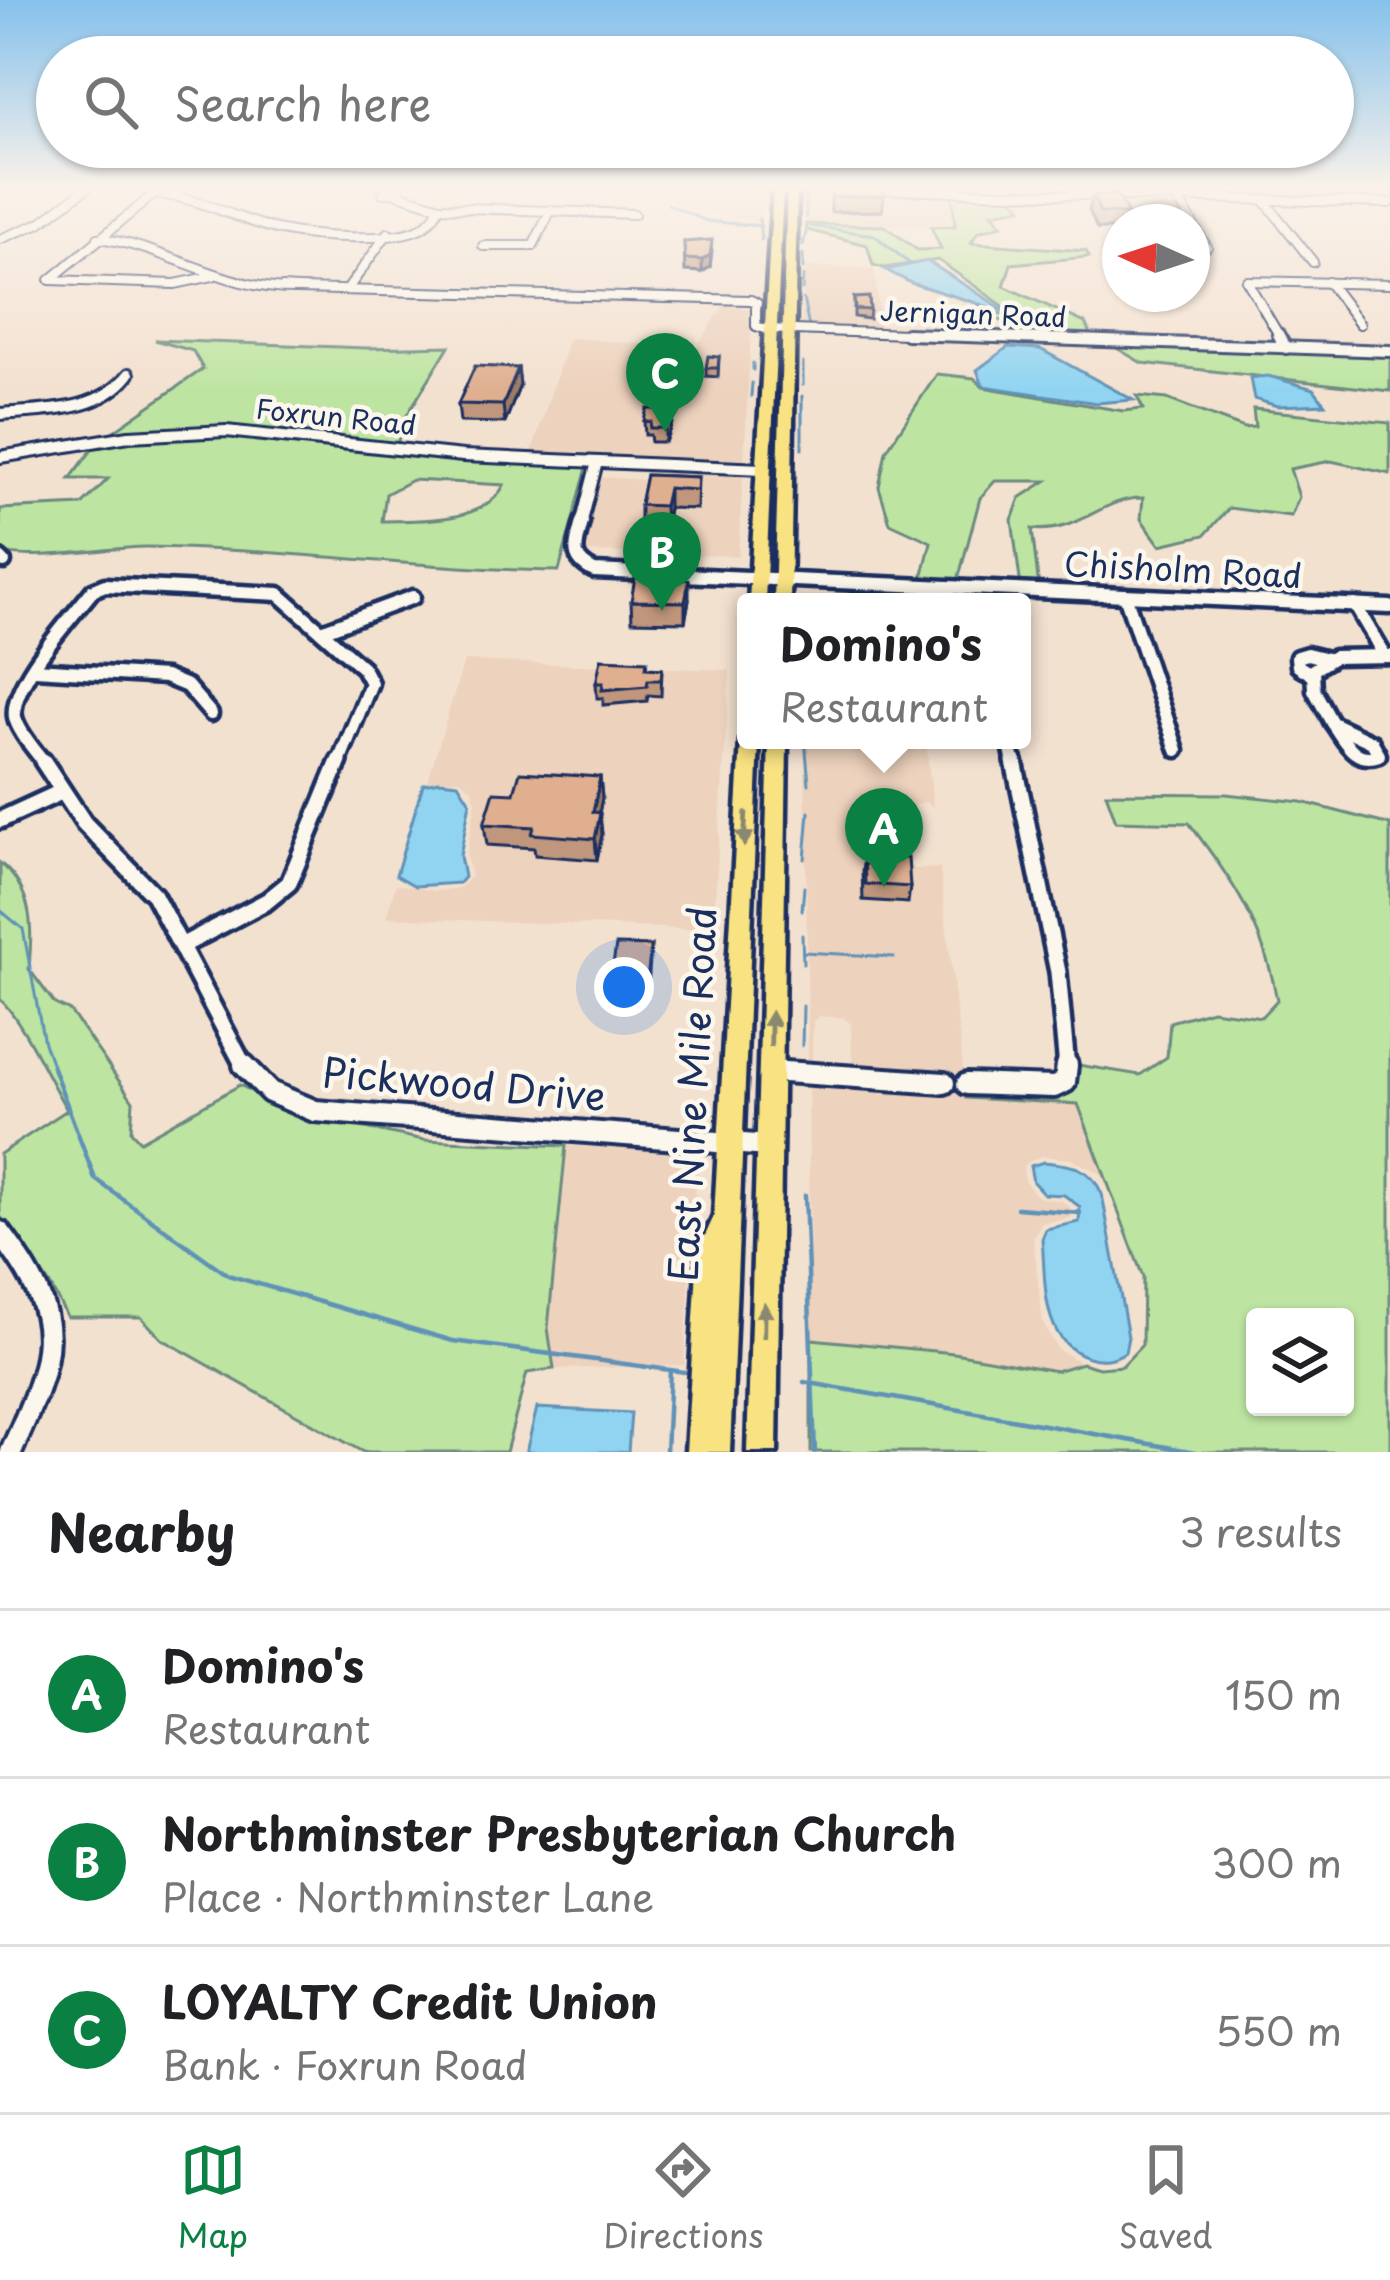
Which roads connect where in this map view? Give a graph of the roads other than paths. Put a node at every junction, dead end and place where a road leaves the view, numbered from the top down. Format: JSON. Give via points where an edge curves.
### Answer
{"nodes":[{"id":1,"x":79,"y":255,"type":"edge"},
{"id":2,"x":165,"y":255,"type":"edge"},
{"id":3,"x":372,"y":255,"type":"edge"},
{"id":4,"x":774,"y":255,"type":"edge"},
{"id":5,"x":793,"y":255,"type":"edge"},
{"id":6,"x":1307,"y":255,"type":"edge"},
{"id":7,"x":1313,"y":262,"type":"dead end"},
{"id":8,"x":773,"y":266,"type":"junction"},
{"id":9,"x":213,"y":276,"type":"junction"},
{"id":10,"x":1328,"y":282,"type":"junction"},
{"id":11,"x":1390,"y":284,"type":"edge"},
{"id":12,"x":347,"y":290,"type":"junction"},
{"id":13,"x":772,"y":292,"type":"junction"},
{"id":14,"x":754,"y":305,"type":"junction"},
{"id":15,"x":1360,"y":324,"type":"dead end"},
{"id":16,"x":770,"y":329,"type":"junction"},
{"id":17,"x":794,"y":330,"type":"junction"},
{"id":18,"x":1286,"y":348,"type":"junction"},
{"id":19,"x":1390,"y":351,"type":"edge"},
{"id":20,"x":129,"y":374,"type":"dead end"},
{"id":21,"x":786,"y":385,"type":"junction"},
{"id":22,"x":0,"y":414,"type":"edge"},
{"id":23,"x":6,"y":456,"type":"edge"},
{"id":24,"x":597,"y":462,"type":"junction"},
{"id":25,"x":763,"y":469,"type":"junction"},
{"id":26,"x":0,"y":470,"type":"edge"},
{"id":27,"x":783,"y":557,"type":"junction"},
{"id":28,"x":758,"y":578,"type":"junction"},
{"id":29,"x":782,"y":579,"type":"junction"},
{"id":30,"x":757,"y":593,"type":"edge"},
{"id":31,"x":782,"y":593,"type":"edge"},
{"id":32,"x":953,"y":593,"type":"edge"},
{"id":33,"x":1031,"y":595,"type":"edge"},
{"id":34,"x":1124,"y":595,"type":"junction"},
{"id":35,"x":413,"y":597,"type":"dead end"},
{"id":36,"x":1355,"y":605,"type":"junction"},
{"id":37,"x":1390,"y":607,"type":"edge"},
{"id":38,"x":324,"y":630,"type":"junction"},
{"id":39,"x":1388,"y":656,"type":"edge"},
{"id":40,"x":35,"y":669,"type":"junction"},
{"id":41,"x":212,"y":714,"type":"dead end"},
{"id":42,"x":1332,"y":723,"type":"dead end"},
{"id":43,"x":750,"y":749,"type":"edge"},
{"id":44,"x":778,"y":749,"type":"edge"},
{"id":45,"x":1011,"y":749,"type":"edge"},
{"id":46,"x":1177,"y":750,"type":"dead end"},
{"id":47,"x":61,"y":792,"type":"junction"},
{"id":48,"x":0,"y":820,"type":"edge"},
{"id":49,"x":183,"y":945,"type":"junction"},
{"id":50,"x":770,"y":1071,"type":"junction"},
{"id":51,"x":944,"y":1083,"type":"dead end"},
{"id":52,"x":968,"y":1084,"type":"dead end"},
{"id":53,"x":730,"y":1143,"type":"junction"},
{"id":54,"x":769,"y":1146,"type":"junction"},
{"id":55,"x":727,"y":1210,"type":"junction"},
{"id":56,"x":0,"y":1232,"type":"edge"},
{"id":57,"x":11,"y":1452,"type":"edge"},
{"id":58,"x":700,"y":1452,"type":"edge"},
{"id":59,"x":716,"y":1452,"type":"edge"},
{"id":60,"x":761,"y":1452,"type":"edge"}],
"edges":[{"from":1,"to":9,"type":"street","via":[[50,280],[175,284]]},
{"from":2,"to":9,"type":"street"},
{"from":3,"to":12,"type":"street"},
{"from":4,"to":8,"type":"main road"},
{"from":5,"to":17,"type":"main road"},
{"from":6,"to":7,"type":"street"},
{"from":8,"to":13,"type":"main road"},
{"from":8,"to":17,"type":"main road","via":[[776,321]]},
{"from":9,"to":12,"type":"street","via":[[244,286]]},
{"from":10,"to":11,"type":"street"},
{"from":10,"to":15,"type":"street"},
{"from":10,"to":18,"type":"street","via":[[1245,282]]},
{"from":12,"to":14,"type":"street"},
{"from":13,"to":14,"type":"street"},
{"from":13,"to":16,"type":"main road"},
{"from":14,"to":16,"type":"street","via":[[755,326]]},
{"from":16,"to":17,"type":"street","name":"Jernigan Road"},
{"from":16,"to":25,"type":"main road"},
{"from":17,"to":18,"type":"street","name":"Jernigan Road"},
{"from":17,"to":21,"type":"main road"},
{"from":18,"to":19,"type":"street","name":"Jernigan Road"},
{"from":20,"to":22,"type":"street","via":[[86,402]]},
{"from":21,"to":25,"type":"main road","via":[[779,455]]},
{"from":21,"to":27,"type":"main road"},
{"from":23,"to":24,"type":"street","name":"Foxrun Road","via":[[226,431]]},
{"from":23,"to":26,"type":"street"},
{"from":24,"to":25,"type":"street","name":"Foxrun Road"},
{"from":24,"to":28,"type":"street","name":"Chisholm Road","via":[[578,563],[594,571]]},
{"from":25,"to":27,"type":"main road","via":[[778,484],[776,547]]},
{"from":25,"to":28,"type":"main road"},
{"from":27,"to":29,"type":"main road"},
{"from":28,"to":29,"type":"street","name":"Chisholm Road"},
{"from":28,"to":30,"type":"main road"},
{"from":29,"to":31,"type":"main road"},
{"from":29,"to":32,"type":"street","name":"Chisholm Road"},
{"from":33,"to":34,"type":"street","name":"Chisholm Road"},
{"from":34,"to":36,"type":"street","name":"Chisholm Road"},
{"from":34,"to":46,"type":"street"},
{"from":35,"to":38,"type":"street"},
{"from":36,"to":37,"type":"street","name":"Chisholm Road"},
{"from":36,"to":39,"type":"street"},
{"from":38,"to":40,"type":"street","name":"Pickwood Drive","via":[[288,598],[268,592],[98,587]]},
{"from":38,"to":49,"type":"street","via":[[363,668],[371,693],[296,871],[267,902]]},
{"from":39,"to":42,"type":"street","via":[[1327,659],[1311,674]]},
{"from":40,"to":41,"type":"street","via":[[165,677],[188,686]]},
{"from":40,"to":47,"type":"street","name":"Pickwood Drive","via":[[13,711]]},
{"from":43,"to":53,"type":"main road","name":"East Nine Mile Road","one_way":true},
{"from":50,"to":44,"type":"main road","name":"East Nine Mile Road","one_way":true},
{"from":45,"to":52,"type":"street","via":[[1070,1071],[1054,1088]]},
{"from":47,"to":48,"type":"street"},
{"from":47,"to":49,"type":"street","name":"Pickwood Drive","via":[[154,895]]},
{"from":49,"to":53,"type":"street","name":"Pickwood Drive","via":[[247,1071],[294,1106]]},
{"from":50,"to":51,"type":"street"},
{"from":50,"to":54,"type":"main road","name":"East Nine Mile Road"},
{"from":53,"to":54,"type":"street","name":"Pickwood Drive"},
{"from":53,"to":55,"type":"main road","name":"East Nine Mile Road"},
{"from":60,"to":54,"type":"main road","name":"East Nine Mile Road","one_way":true},
{"from":55,"to":58,"type":"main road","via":[[711,1251]]},
{"from":55,"to":59,"type":"main road","name":"East Nine Mile Road"},
{"from":56,"to":57,"type":"street","via":[[40,1289],[52,1326],[45,1376]]}]}
